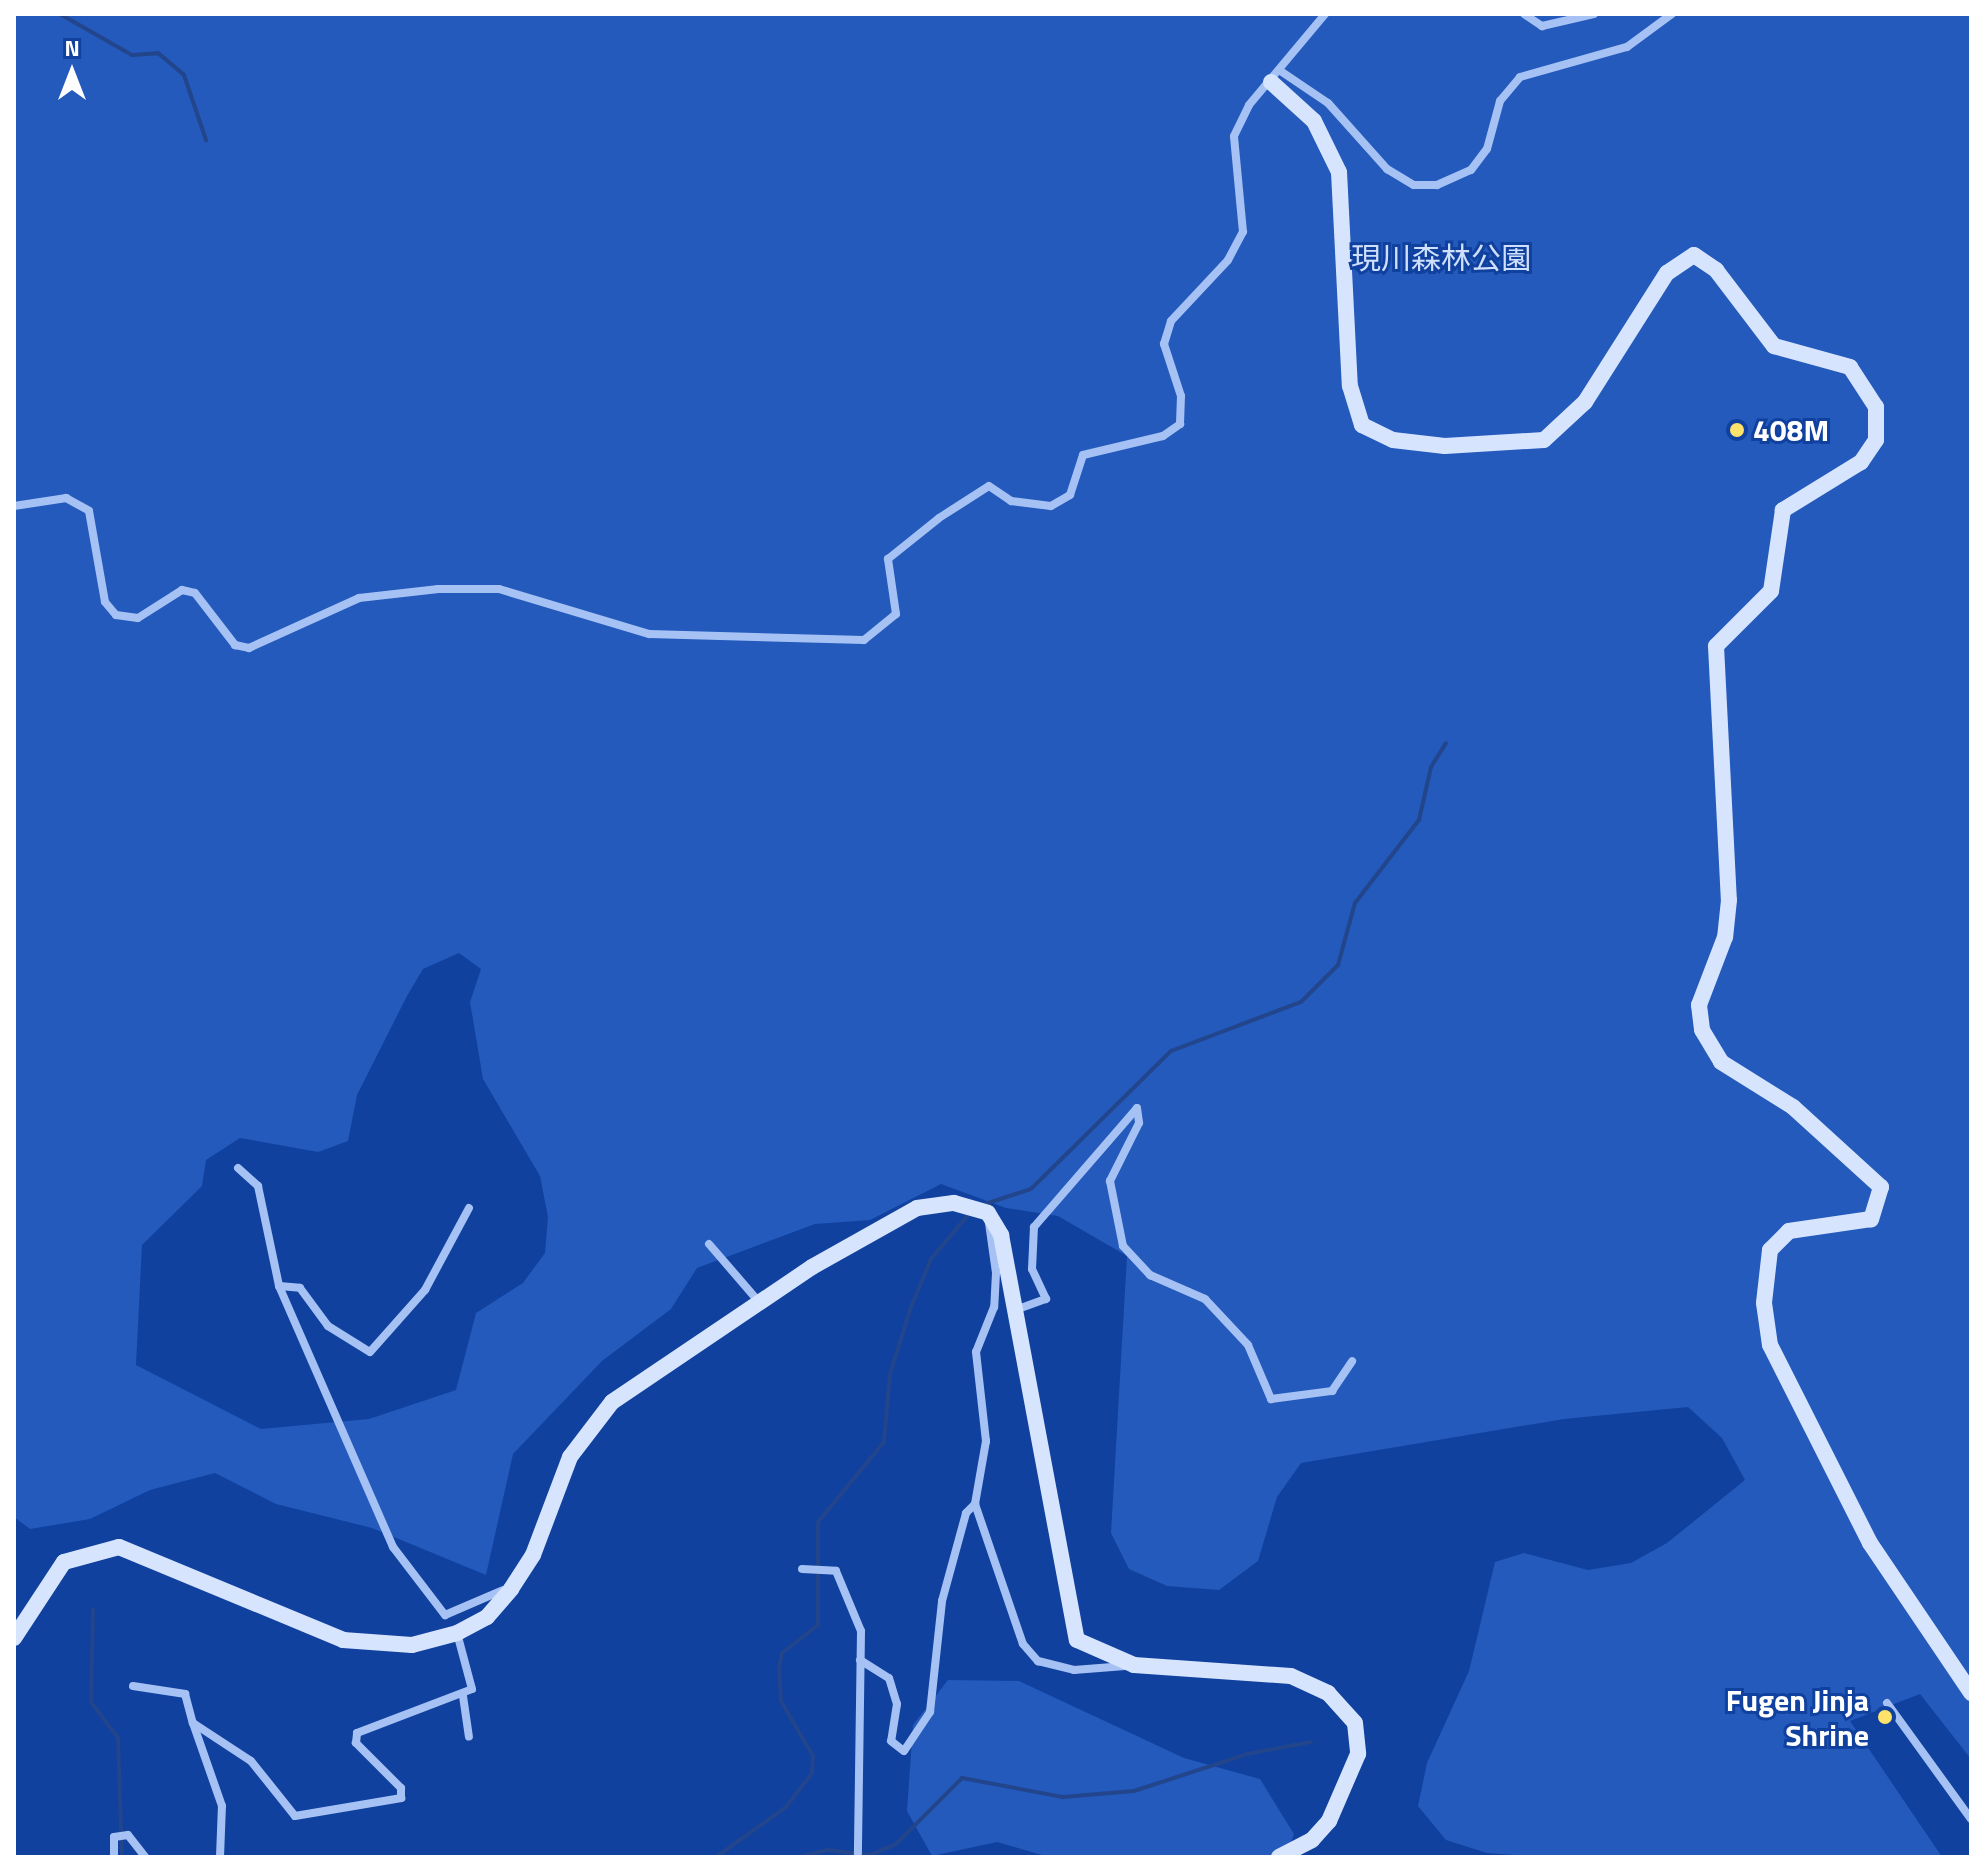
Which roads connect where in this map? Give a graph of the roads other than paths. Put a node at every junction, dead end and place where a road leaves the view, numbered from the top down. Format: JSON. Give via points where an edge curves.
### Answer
{"nodes":[{"id":1,"x":1325,"y":14,"type":"edge"},
{"id":2,"x":1524,"y":14,"type":"edge"},
{"id":3,"x":1594,"y":14,"type":"edge"},
{"id":4,"x":1672,"y":14,"type":"edge"},
{"id":5,"x":1275,"y":76,"type":"junction"},
{"id":6,"x":14,"y":506,"type":"edge"},
{"id":7,"x":238,"y":1168,"type":"dead end"},
{"id":8,"x":469,"y":1208,"type":"dead end"},
{"id":9,"x":988,"y":1213,"type":"junction"},
{"id":10,"x":709,"y":1244,"type":"dead end"},
{"id":11,"x":279,"y":1286,"type":"junction"},
{"id":12,"x":759,"y":1302,"type":"junction"},
{"id":13,"x":1018,"y":1309,"type":"junction"},
{"id":14,"x":1352,"y":1361,"type":"dead end"},
{"id":15,"x":975,"y":1504,"type":"junction"},
{"id":16,"x":807,"y":1568,"type":"dead end"},
{"id":17,"x":511,"y":1589,"type":"junction"},
{"id":18,"x":457,"y":1633,"type":"junction"},
{"id":19,"x":14,"y":1638,"type":"edge"},
{"id":20,"x":860,"y":1660,"type":"junction"},
{"id":21,"x":1134,"y":1665,"type":"junction"},
{"id":22,"x":133,"y":1686,"type":"dead end"},
{"id":23,"x":1971,"y":1693,"type":"edge"},
{"id":24,"x":463,"y":1696,"type":"junction"},
{"id":25,"x":1887,"y":1703,"type":"dead end"},
{"id":26,"x":193,"y":1723,"type":"junction"},
{"id":27,"x":469,"y":1737,"type":"dead end"},
{"id":28,"x":1971,"y":1819,"type":"edge"},
{"id":29,"x":858,"y":1853,"type":"edge"},
{"id":30,"x":114,"y":1857,"type":"edge"},
{"id":31,"x":145,"y":1857,"type":"edge"},
{"id":32,"x":220,"y":1857,"type":"edge"},
{"id":33,"x":1279,"y":1857,"type":"edge"}],
"edges":[{"from":1,"to":5,"type":"street"},
{"from":2,"to":3,"type":"street","via":[[1542,26]]},
{"from":4,"to":5,"type":"street","via":[[1627,47],[1520,77],[1500,101],[1487,149],[1471,170],[1437,185],[1414,185],[1387,169],[1328,103]]},
{"from":5,"to":6,"type":"street","via":[[1234,136],[1243,232],[1228,260],[1171,321],[1164,344],[1181,396],[1180,424],[1163,436],[1083,455],[1070,495],[1051,506],[1011,501],[989,486],[939,518],[888,559],[896,614],[864,640],[649,634],[499,589],[438,589],[359,598],[249,648],[235,645],[195,593],[182,590],[138,618],[116,615],[105,602],[89,511],[66,498]]},
{"from":5,"to":23,"type":"street","via":[[1314,121],[1339,172],[1350,386],[1362,425],[1393,440],[1445,446],[1544,440],[1585,402],[1667,273],[1694,255],[1716,270],[1766,339],[1850,367],[1876,407],[1876,440],[1861,462],[1783,510],[1771,591],[1716,646],[1729,900],[1725,937],[1699,1005],[1702,1030],[1721,1062],[1793,1107],[1881,1187],[1871,1219],[1789,1231],[1770,1250],[1770,1345],[1870,1543]]},
{"from":7,"to":11,"type":"street","via":[[258,1186]]},
{"from":8,"to":11,"type":"street","via":[[425,1290],[370,1352],[328,1326],[300,1288]]},
{"from":9,"to":12,"type":"street","via":[[954,1203],[917,1208]]},
{"from":9,"to":13,"type":"street","via":[[1001,1235]]},
{"from":9,"to":15,"type":"street","via":[[996,1273],[994,1307],[976,1352],[986,1441]]},
{"from":10,"to":12,"type":"street"},
{"from":11,"to":17,"type":"street","via":[[393,1547],[441,1612],[451,1615]]},
{"from":12,"to":17,"type":"street","via":[[612,1402],[570,1457],[533,1555]]},
{"from":13,"to":14,"type":"street","via":[[1046,1299],[1032,1269],[1034,1227],[1137,1108],[1139,1123],[1110,1181],[1123,1246],[1150,1275],[1205,1299],[1248,1345],[1271,1399],[1332,1391]]},
{"from":13,"to":21,"type":"street","via":[[1077,1640]]},
{"from":15,"to":20,"type":"street","via":[[966,1513],[942,1601],[930,1712],[904,1751],[891,1741],[897,1704],[889,1678]]},
{"from":15,"to":21,"type":"street","via":[[1023,1644],[1038,1661],[1074,1670]]},
{"from":16,"to":20,"type":"street","via":[[836,1571],[848,1588]]},
{"from":17,"to":18,"type":"street","via":[[487,1617]]},
{"from":18,"to":19,"type":"street","via":[[412,1645],[343,1640],[119,1547],[64,1562]]},
{"from":18,"to":24,"type":"street","via":[[471,1672],[472,1689]]},
{"from":20,"to":29,"type":"street"},
{"from":21,"to":33,"type":"street","via":[[1291,1676],[1314,1683],[1344,1709],[1360,1739],[1337,1803],[1320,1834]]},
{"from":22,"to":26,"type":"street","via":[[185,1694]]},
{"from":24,"to":26,"type":"street","via":[[357,1733],[356,1743],[401,1788],[401,1798],[347,1803],[303,1818],[289,1812],[251,1761]]},
{"from":24,"to":27,"type":"street"},
{"from":25,"to":28,"type":"street"},
{"from":26,"to":32,"type":"street","via":[[222,1806]]},
{"from":30,"to":31,"type":"street","via":[[116,1836],[128,1835]]}]}
